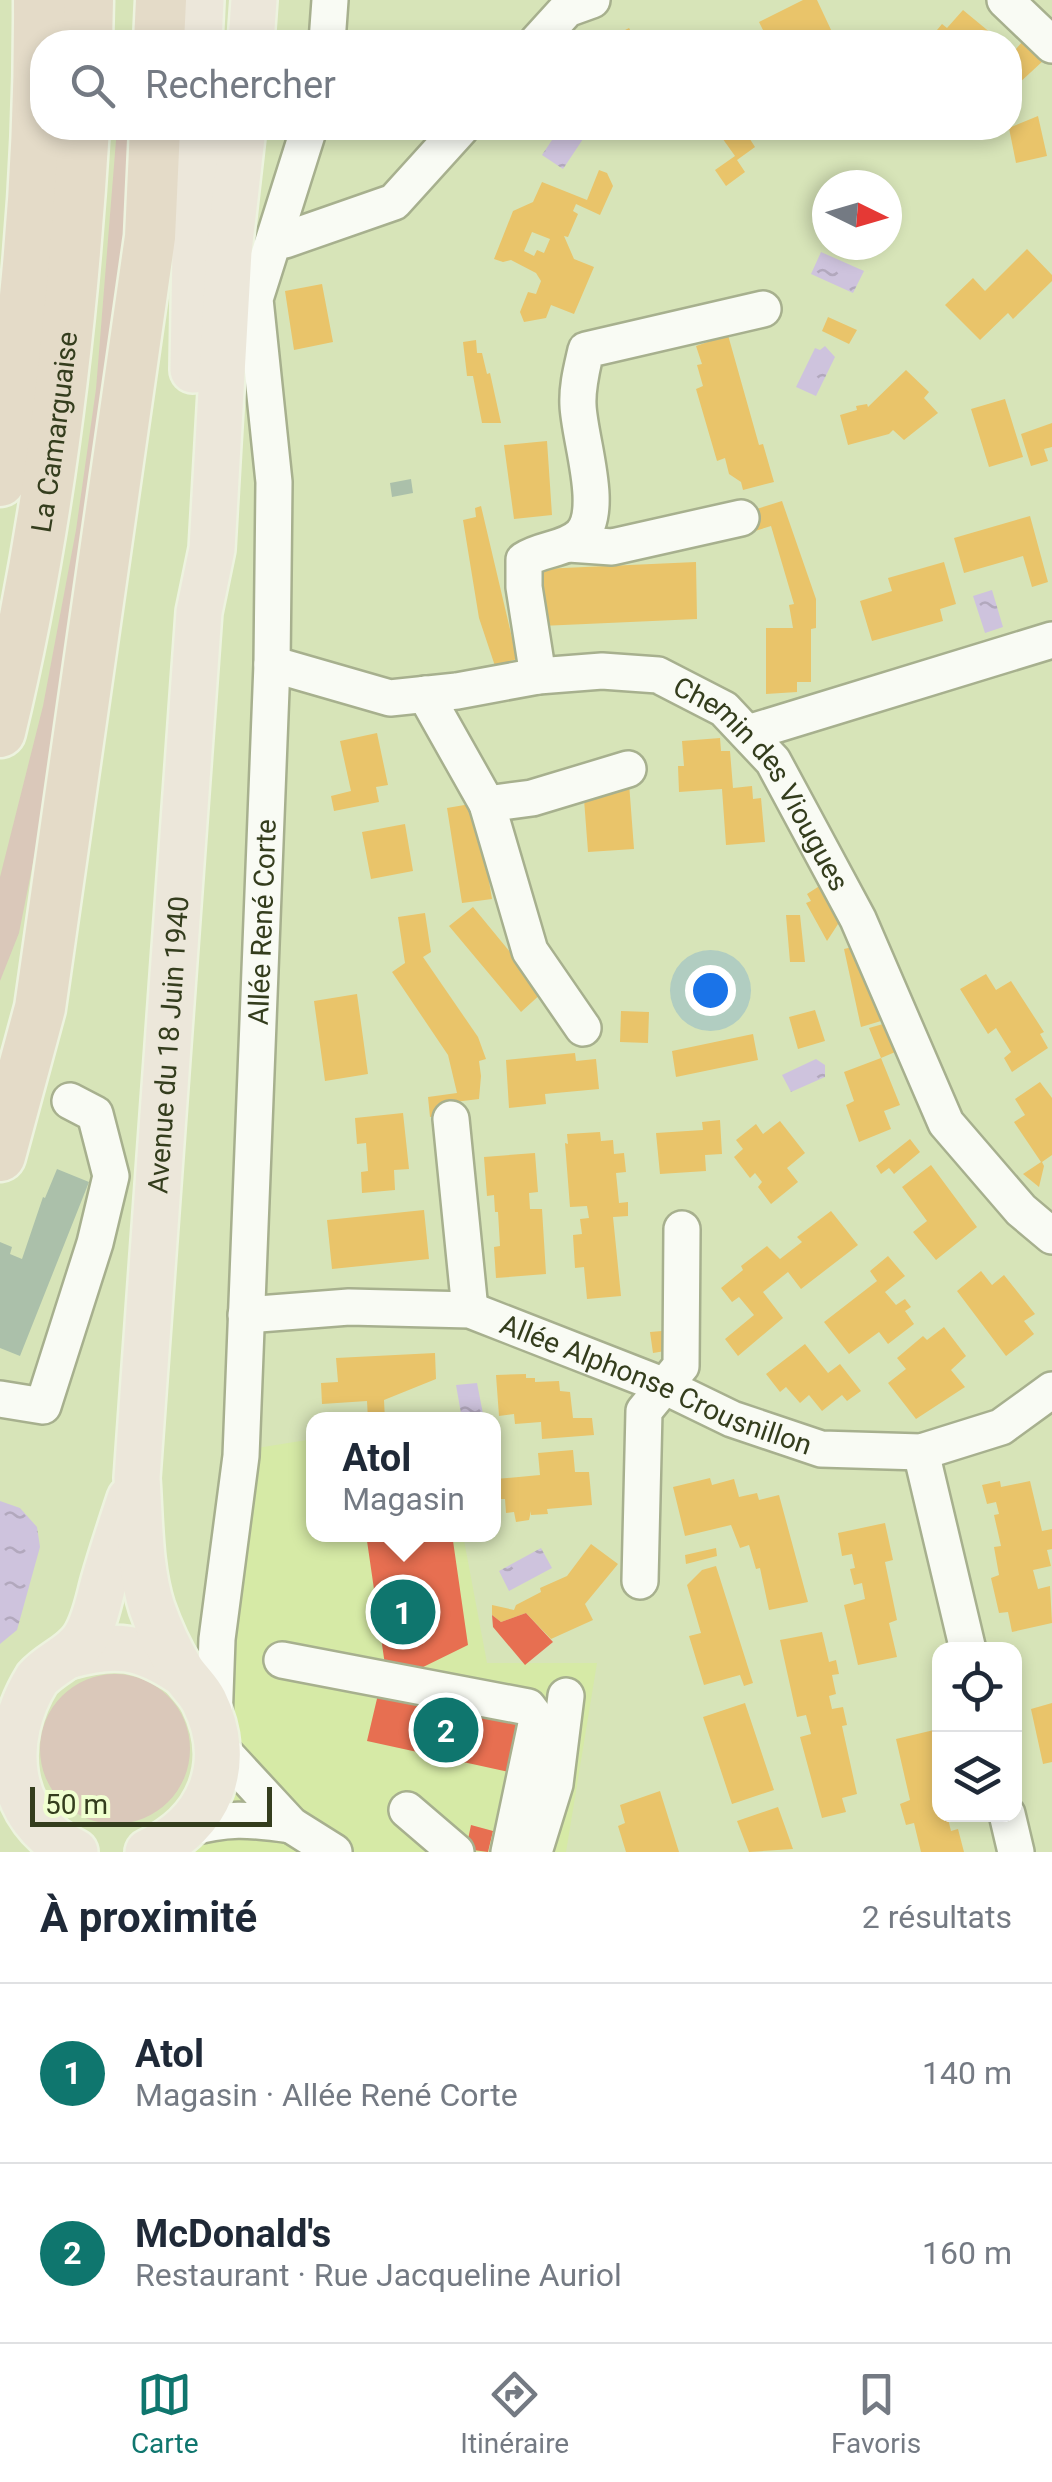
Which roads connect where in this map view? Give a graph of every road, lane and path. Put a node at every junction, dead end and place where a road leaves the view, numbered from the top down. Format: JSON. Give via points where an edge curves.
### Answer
{"nodes":[{"id":1,"x":39,"y":0,"type":"edge"},
{"id":2,"x":88,"y":0,"type":"edge"},
{"id":3,"x":161,"y":0,"type":"edge"},
{"id":4,"x":201,"y":0,"type":"edge"},
{"id":5,"x":254,"y":0,"type":"edge"},
{"id":6,"x":330,"y":0,"type":"edge"},
{"id":7,"x":592,"y":0,"type":"edge"},
{"id":8,"x":1005,"y":0,"type":"edge"},
{"id":9,"x":39,"y":30,"type":"edge"},
{"id":10,"x":87,"y":30,"type":"edge"},
{"id":11,"x":160,"y":30,"type":"edge"},
{"id":12,"x":200,"y":30,"type":"edge"},
{"id":13,"x":252,"y":30,"type":"edge"},
{"id":14,"x":328,"y":30,"type":"edge"},
{"id":15,"x":548,"y":30,"type":"edge"},
{"id":16,"x":1052,"y":44,"type":"edge"},
{"id":17,"x":37,"y":140,"type":"edge"},
{"id":18,"x":83,"y":140,"type":"edge"},
{"id":19,"x":154,"y":140,"type":"edge"},
{"id":20,"x":197,"y":140,"type":"edge"},
{"id":21,"x":241,"y":140,"type":"edge"},
{"id":22,"x":305,"y":140,"type":"edge"},
{"id":23,"x":449,"y":140,"type":"edge"},
{"id":24,"x":276,"y":234,"type":"junction"},
{"id":25,"x":762,"y":309,"type":"dead end"},
{"id":26,"x":0,"y":482,"type":"edge"},
{"id":27,"x":742,"y":518,"type":"dead end"},
{"id":28,"x":569,"y":544,"type":"junction"},
{"id":29,"x":199,"y":612,"type":"junction"},
{"id":30,"x":1052,"y":640,"type":"edge"},
{"id":31,"x":272,"y":664,"type":"junction"},
{"id":32,"x":538,"y":676,"type":"junction"},
{"id":33,"x":426,"y":694,"type":"junction"},
{"id":34,"x":0,"y":732,"type":"edge"},
{"id":35,"x":748,"y":733,"type":"junction"},
{"id":36,"x":628,"y":769,"type":"dead end"},
{"id":37,"x":487,"y":804,"type":"junction"},
{"id":38,"x":582,"y":1028,"type":"dead end"},
{"id":39,"x":70,"y":1100,"type":"dead end"},
{"id":40,"x":450,"y":1119,"type":"dead end"},
{"id":41,"x":0,"y":1156,"type":"edge"},
{"id":42,"x":682,"y":1229,"type":"dead end"},
{"id":43,"x":1052,"y":1236,"type":"edge"},
{"id":44,"x":470,"y":1310,"type":"junction"},
{"id":45,"x":246,"y":1315,"type":"junction"},
{"id":46,"x":662,"y":1385,"type":"junction"},
{"id":47,"x":1052,"y":1390,"type":"edge"},
{"id":48,"x":0,"y":1399,"type":"edge"},
{"id":49,"x":922,"y":1452,"type":"junction"},
{"id":50,"x":137,"y":1478,"type":"junction"},
{"id":51,"x":640,"y":1581,"type":"dead end"},
{"id":52,"x":966,"y":1642,"type":"edge"},
{"id":53,"x":68,"y":1656,"type":"junction"},
{"id":54,"x":282,"y":1660,"type":"dead end"},
{"id":55,"x":182,"y":1673,"type":"junction"},
{"id":56,"x":566,"y":1696,"type":"dead end"},
{"id":57,"x":216,"y":1734,"type":"junction"},
{"id":58,"x":408,"y":1810,"type":"dead end"},
{"id":59,"x":1009,"y":1822,"type":"edge"},
{"id":60,"x":291,"y":1826,"type":"junction"},
{"id":61,"x":48,"y":1844,"type":"edge"},
{"id":62,"x":167,"y":1844,"type":"edge"},
{"id":63,"x":334,"y":1852,"type":"edge"},
{"id":64,"x":456,"y":1852,"type":"edge"},
{"id":65,"x":509,"y":1852,"type":"edge"},
{"id":66,"x":534,"y":1852,"type":"edge"},
{"id":67,"x":1016,"y":1852,"type":"edge"}],
"edges":[{"from":1,"to":9,"type":"highway","name":"La Camarguaise"},
{"from":2,"to":10,"type":"highway"},
{"from":3,"to":11,"type":"highway"},
{"from":4,"to":12,"type":"main road"},
{"from":5,"to":13,"type":"main road"},
{"from":6,"to":14,"type":"street"},
{"from":7,"to":15,"type":"street","via":[[567,9]]},
{"from":8,"to":16,"type":"street"},
{"from":17,"to":26,"type":"highway","name":"La Camarguaise","via":[[28,271]]},
{"from":18,"to":34,"type":"highway","name":"La Camarguaise","via":[[76,272],[51,473]]},
{"from":19,"to":41,"type":"highway","via":[[147,256],[43,989]]},
{"from":20,"to":29,"type":"main road","name":"Avenue du 18 Juin 1940","via":[[191,507]]},
{"from":21,"to":29,"type":"main road","name":"Avenue du 18 Juin 1940","via":[[212,550]]},
{"from":22,"to":24,"type":"street","name":"Allée René Corte"},
{"from":23,"to":24,"type":"street","via":[[394,202],[285,240]]},
{"from":24,"to":31,"type":"street","name":"Allée René Corte","via":[[255,300],[274,482]]},
{"from":25,"to":28,"type":"street","via":[[586,350],[578,404],[592,508],[584,532]]},
{"from":27,"to":28,"type":"street","via":[[612,547]]},
{"from":28,"to":32,"type":"street","via":[[524,560]]},
{"from":29,"to":50,"type":"main road","name":"Avenue du 18 Juin 1940"},
{"from":30,"to":35,"type":"street"},
{"from":31,"to":33,"type":"street","name":"Chemin des Viougues","via":[[390,698]]},
{"from":31,"to":45,"type":"street","name":"Allée René Corte"},
{"from":32,"to":33,"type":"street","name":"Chemin des Viougues"},
{"from":32,"to":35,"type":"street","name":"Chemin des Viougues","via":[[658,675],[724,709]]},
{"from":33,"to":37,"type":"street"},
{"from":35,"to":43,"type":"street","name":"Chemin des Viougues","via":[[773,761],[858,919],[946,1123]]},
{"from":36,"to":37,"type":"street","via":[[532,798]]},
{"from":37,"to":38,"type":"street","via":[[530,951]]},
{"from":39,"to":48,"type":"street","via":[[94,1114],[111,1176],[43,1406]]},
{"from":40,"to":44,"type":"street"},
{"from":42,"to":46,"type":"street","via":[[681,1366]]},
{"from":44,"to":45,"type":"street","name":"Allée Alphonse Crousnillon","via":[[348,1307]]},
{"from":44,"to":46,"type":"street","name":"Allée Alphonse Crousnillon"},
{"from":45,"to":57,"type":"street","name":"Allée René Corte","via":[[241,1456],[216,1639]]},
{"from":46,"to":49,"type":"street","name":"Allée Alphonse Crousnillon","via":[[822,1449]]},
{"from":46,"to":51,"type":"street","via":[[644,1411]]},
{"from":47,"to":49,"type":"street","name":"Allée Alphonse Crousnillon","via":[[1000,1427]]},
{"from":49,"to":52,"type":"street"},
{"from":50,"to":53,"type":"main road","name":"Avenue du 18 Juin 1940","via":[[86,1638]]},
{"from":50,"to":55,"type":"main road","name":"Avenue du 18 Juin 1940","via":[[151,1606]]},
{"from":53,"to":55,"type":"main road","name":"Avenue du 18 Juin 1940","via":[[128,1648]]},
{"from":53,"to":61,"type":"main road","name":"Avenue du 18 Juin 1940","via":[[40,1675],[19,1702],[8,1734],[8,1769],[18,1802]]},
{"from":54,"to":65,"type":"street","via":[[528,1707],[537,1719]]},
{"from":55,"to":57,"type":"main road","name":"Avenue du 18 Juin 1940","via":[[202,1696]]},
{"from":56,"to":66,"type":"street","via":[[556,1784]]},
{"from":57,"to":60,"type":"street"},
{"from":57,"to":62,"type":"main road","via":[[216,1776],[205,1804]]},
{"from":58,"to":64,"type":"street"},
{"from":59,"to":67,"type":"street"},
{"from":60,"to":62,"type":"street","via":[[218,1820]]},
{"from":60,"to":63,"type":"street"}]}
